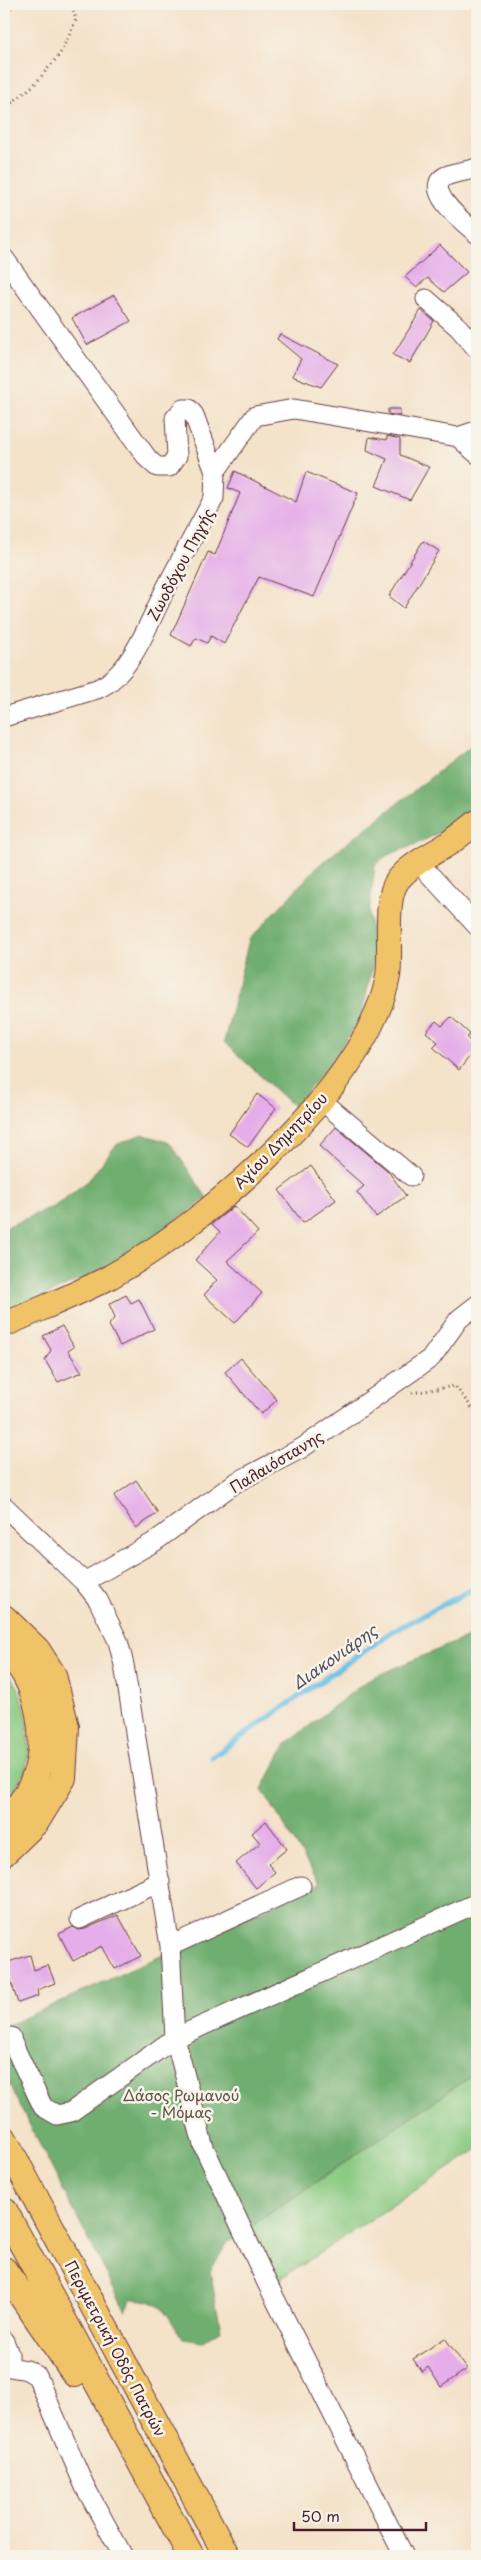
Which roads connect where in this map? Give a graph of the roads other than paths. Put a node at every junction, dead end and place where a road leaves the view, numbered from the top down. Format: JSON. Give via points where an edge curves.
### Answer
{"nodes":[{"id":1,"x":477,"y":168,"type":"edge"},
{"id":2,"x":477,"y":234,"type":"edge"},
{"id":3,"x":4,"y":258,"type":"edge"},
{"id":4,"x":426,"y":299,"type":"dead end"},
{"id":5,"x":477,"y":349,"type":"edge"},
{"id":6,"x":477,"y":433,"type":"edge"},
{"id":7,"x":458,"y":437,"type":"junction"},
{"id":8,"x":477,"y":454,"type":"edge"},
{"id":9,"x":215,"y":472,"type":"junction"},
{"id":10,"x":4,"y":717,"type":"edge"},
{"id":11,"x":477,"y":822,"type":"edge"},
{"id":12,"x":418,"y":862,"type":"junction"},
{"id":13,"x":477,"y":926,"type":"edge"},
{"id":14,"x":321,"y":1100,"type":"junction"},
{"id":15,"x":411,"y":1176,"type":"dead end"},
{"id":16,"x":477,"y":1305,"type":"edge"},
{"id":17,"x":4,"y":1325,"type":"edge"},
{"id":18,"x":4,"y":1506,"type":"edge"},
{"id":19,"x":84,"y":1582,"type":"junction"},
{"id":20,"x":4,"y":1618,"type":"edge"},
{"id":21,"x":4,"y":1650,"type":"edge"},
{"id":22,"x":4,"y":1822,"type":"edge"},
{"id":23,"x":4,"y":1853,"type":"edge"},
{"id":24,"x":160,"y":1882,"type":"junction"},
{"id":25,"x":301,"y":1886,"type":"dead end"},
{"id":26,"x":477,"y":1903,"type":"edge"},
{"id":27,"x":80,"y":1918,"type":"dead end"},
{"id":28,"x":170,"y":1946,"type":"junction"},
{"id":29,"x":11,"y":2036,"type":"dead end"},
{"id":30,"x":175,"y":2038,"type":"junction"},
{"id":31,"x":4,"y":2140,"type":"edge"},
{"id":32,"x":4,"y":2210,"type":"edge"},
{"id":33,"x":4,"y":2270,"type":"edge"},
{"id":34,"x":4,"y":2341,"type":"edge"},
{"id":35,"x":6,"y":2366,"type":"edge"},
{"id":36,"x":123,"y":2556,"type":"edge"},
{"id":37,"x":176,"y":2556,"type":"edge"},
{"id":38,"x":191,"y":2556,"type":"edge"},
{"id":39,"x":227,"y":2556,"type":"edge"},
{"id":40,"x":404,"y":2556,"type":"edge"}],
"edges":[{"from":1,"to":2,"type":"street","via":[[445,177],[439,184],[439,192],[446,205]]},
{"from":3,"to":9,"type":"street","via":[[148,460],[157,467],[169,467],[177,456],[175,418],[183,409],[189,409]]},
{"from":4,"to":5,"type":"street"},
{"from":6,"to":7,"type":"street"},
{"from":7,"to":8,"type":"street"},
{"from":7,"to":9,"type":"street","via":[[294,409],[255,416]]},
{"from":9,"to":10,"type":"street","name":"Ζωοδόχου Πηγής","via":[[214,498],[140,640],[115,678],[104,687]]},
{"from":11,"to":12,"type":"main road","name":"Αγίου Δημητρίου"},
{"from":12,"to":13,"type":"street"},
{"from":12,"to":14,"type":"main road","name":"Αγίου Δημητρίου","via":[[407,870],[393,889],[388,976],[377,1012],[356,1050]]},
{"from":14,"to":15,"type":"street"},
{"from":14,"to":17,"type":"main road","name":"Αγίου Δημητρίου","via":[[254,1170],[164,1242],[108,1278]]},
{"from":16,"to":19,"type":"street","name":"Παλαιόστανης","via":[[459,1319],[431,1358],[302,1448],[235,1483],[154,1542]]},
{"from":18,"to":19,"type":"street"},
{"from":19,"to":24,"type":"street","via":[[98,1600],[118,1641]]},
{"from":20,"to":23,"type":"highway","via":[[37,1650],[53,1675],[66,1727],[63,1778],[36,1822]]},
{"from":21,"to":22,"type":"highway","via":[[17,1664],[36,1701],[41,1743],[33,1782]]},
{"from":24,"to":27,"type":"street"},
{"from":24,"to":28,"type":"street"},
{"from":25,"to":28,"type":"street"},
{"from":26,"to":30,"type":"street"},
{"from":28,"to":30,"type":"street"},
{"from":29,"to":30,"type":"street","via":[[43,2107],[57,2115],[71,2112]]},
{"from":30,"to":40,"type":"street","via":[[203,2145],[267,2282]]},
{"from":31,"to":39,"type":"highway","name":"Περιμετρική Οδός Πατρών"},
{"from":32,"to":38,"type":"highway","name":"Περιμετρική Οδός Πατρών"},
{"from":33,"to":37,"type":"highway","via":[[89,2396]]},
{"from":34,"to":35,"type":"street","via":[[9,2354]]},
{"from":35,"to":36,"type":"street","via":[[27,2370],[37,2376],[79,2474]]}]}
